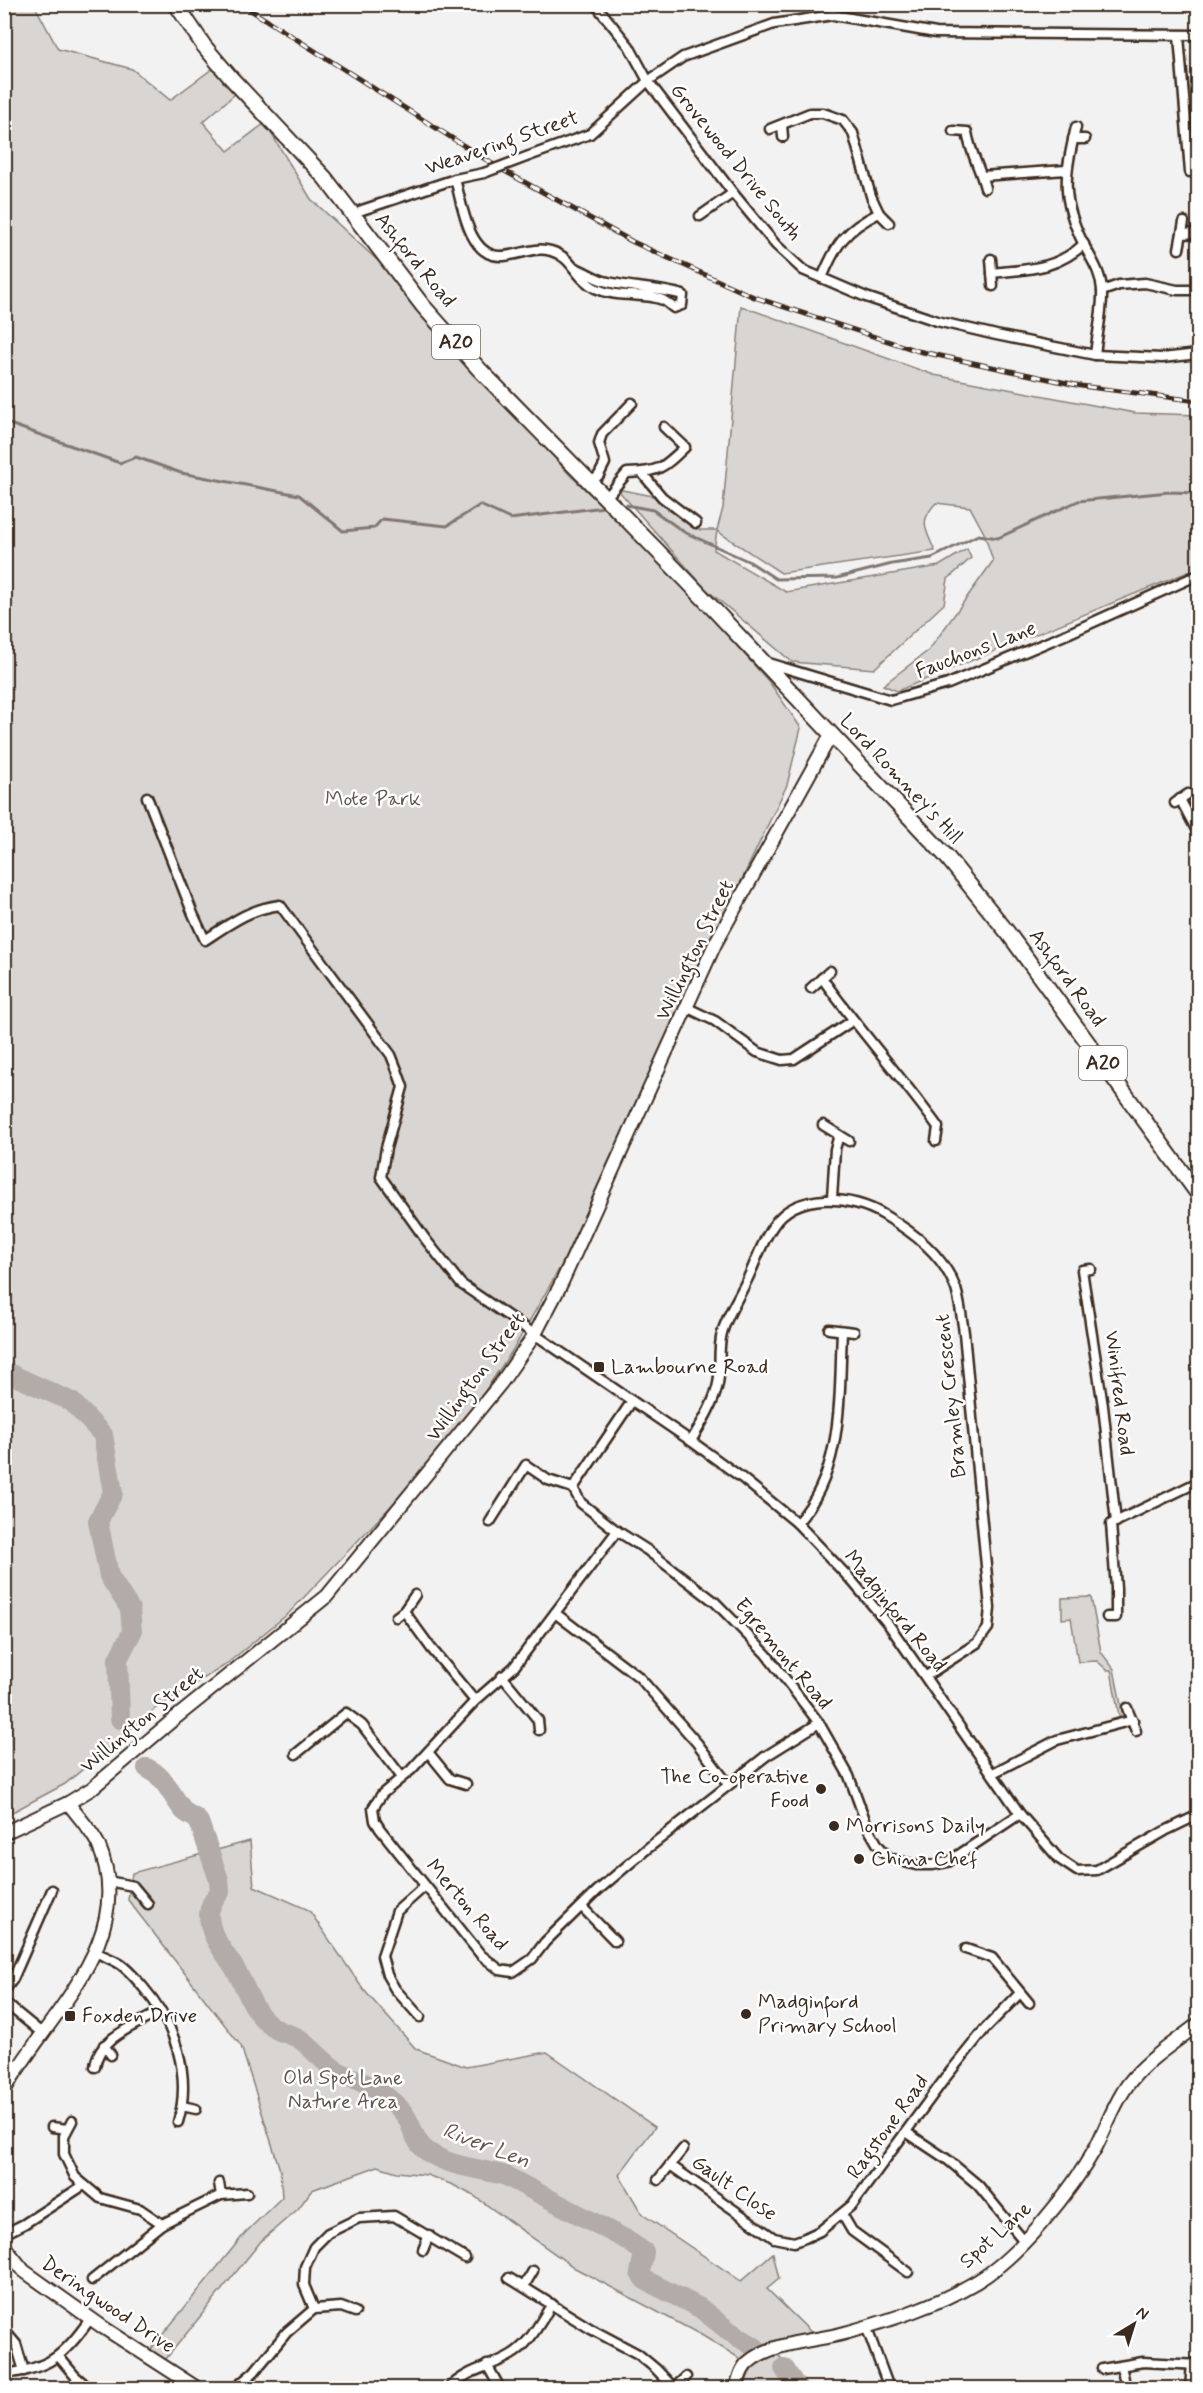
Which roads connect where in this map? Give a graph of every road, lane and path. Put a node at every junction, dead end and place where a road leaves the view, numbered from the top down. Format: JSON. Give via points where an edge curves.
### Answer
{"nodes":[{"id":1,"x":176,"y":4,"type":"edge"},
{"id":2,"x":432,"y":4,"type":"edge"},
{"id":3,"x":463,"y":4,"type":"edge"},
{"id":4,"x":595,"y":4,"type":"edge"},
{"id":5,"x":1198,"y":35,"type":"edge"},
{"id":6,"x":1179,"y":36,"type":"junction"},
{"id":7,"x":648,"y":81,"type":"junction"},
{"id":8,"x":782,"y":125,"type":"junction"},
{"id":9,"x":1076,"y":127,"type":"dead end"},
{"id":10,"x":770,"y":129,"type":"dead end"},
{"id":11,"x":953,"y":131,"type":"dead end"},
{"id":12,"x":783,"y":137,"type":"dead end"},
{"id":13,"x":1073,"y":139,"type":"junction"},
{"id":14,"x":1085,"y":140,"type":"dead end"},
{"id":15,"x":1066,"y":170,"type":"junction"},
{"id":16,"x":1190,"y":172,"type":"dead end"},
{"id":17,"x":982,"y":176,"type":"junction"},
{"id":18,"x":455,"y":179,"type":"junction"},
{"id":19,"x":985,"y":188,"type":"dead end"},
{"id":20,"x":733,"y":193,"type":"junction"},
{"id":21,"x":362,"y":210,"type":"dead end"},
{"id":22,"x":879,"y":213,"type":"junction"},
{"id":23,"x":700,"y":216,"type":"dead end"},
{"id":24,"x":1184,"y":222,"type":"dead end"},
{"id":25,"x":888,"y":223,"type":"dead end"},
{"id":26,"x":1198,"y":233,"type":"edge"},
{"id":27,"x":1182,"y":234,"type":"junction"},
{"id":28,"x":1084,"y":244,"type":"junction"},
{"id":29,"x":1179,"y":249,"type":"dead end"},
{"id":30,"x":991,"y":259,"type":"dead end"},
{"id":31,"x":573,"y":267,"type":"junction"},
{"id":32,"x":992,"y":273,"type":"junction"},
{"id":33,"x":822,"y":278,"type":"junction"},
{"id":34,"x":993,"y":286,"type":"dead end"},
{"id":35,"x":1198,"y":290,"type":"edge"},
{"id":36,"x":1102,"y":291,"type":"junction"},
{"id":37,"x":1198,"y":354,"type":"edge"},
{"id":38,"x":1095,"y":355,"type":"junction"},
{"id":39,"x":632,"y":403,"type":"dead end"},
{"id":40,"x":664,"y":427,"type":"dead end"},
{"id":41,"x":642,"y":472,"type":"junction"},
{"id":42,"x":592,"y":482,"type":"junction"},
{"id":43,"x":606,"y":498,"type":"junction"},
{"id":44,"x":696,"y":523,"type":"dead end"},
{"id":45,"x":1198,"y":575,"type":"edge"},
{"id":46,"x":759,"y":660,"type":"junction"},
{"id":47,"x":831,"y":735,"type":"junction"},
{"id":48,"x":147,"y":797,"type":"dead end"},
{"id":49,"x":1181,"y":799,"type":"dead end"},
{"id":50,"x":1198,"y":833,"type":"edge"},
{"id":51,"x":1008,"y":933,"type":"joint"},
{"id":52,"x":830,"y":971,"type":"dead end"},
{"id":53,"x":822,"y":978,"type":"junction"},
{"id":54,"x":812,"y":988,"type":"dead end"},
{"id":55,"x":688,"y":1008,"type":"junction"},
{"id":56,"x":852,"y":1021,"type":"junction"},
{"id":57,"x":823,"y":1125,"type":"dead end"},
{"id":58,"x":839,"y":1135,"type":"junction"},
{"id":59,"x":936,"y":1141,"type":"dead end"},
{"id":60,"x":849,"y":1142,"type":"dead end"},
{"id":61,"x":1198,"y":1194,"type":"edge"},
{"id":62,"x":832,"y":1198,"type":"junction"},
{"id":63,"x":1087,"y":1269,"type":"dead end"},
{"id":64,"x":829,"y":1329,"type":"dead end"},
{"id":65,"x":842,"y":1331,"type":"junction"},
{"id":66,"x":854,"y":1332,"type":"dead end"},
{"id":67,"x":535,"y":1334,"type":"junction"},
{"id":68,"x":632,"y":1401,"type":"junction"},
{"id":69,"x":691,"y":1441,"type":"junction"},
{"id":70,"x":1198,"y":1482,"type":"edge"},
{"id":71,"x":573,"y":1488,"type":"junction"},
{"id":72,"x":490,"y":1522,"type":"dead end"},
{"id":73,"x":797,"y":1523,"type":"junction"},
{"id":74,"x":1113,"y":1523,"type":"junction"},
{"id":75,"x":617,"y":1531,"type":"junction"},
{"id":76,"x":415,"y":1595,"type":"dead end"},
{"id":77,"x":404,"y":1611,"type":"junction"},
{"id":78,"x":555,"y":1613,"type":"junction"},
{"id":79,"x":396,"y":1617,"type":"dead end"},
{"id":80,"x":1107,"y":1617,"type":"dead end"},
{"id":81,"x":502,"y":1676,"type":"junction"},
{"id":82,"x":926,"y":1676,"type":"junction"},
{"id":83,"x":475,"y":1701,"type":"junction"},
{"id":84,"x":1127,"y":1708,"type":"dead end"},
{"id":85,"x":1133,"y":1720,"type":"junction"},
{"id":86,"x":819,"y":1723,"type":"junction"},
{"id":87,"x":539,"y":1730,"type":"dead end"},
{"id":88,"x":1136,"y":1731,"type":"dead end"},
{"id":89,"x":428,"y":1752,"type":"junction"},
{"id":90,"x":296,"y":1754,"type":"dead end"},
{"id":91,"x":993,"y":1773,"type":"junction"},
{"id":92,"x":401,"y":1776,"type":"junction"},
{"id":93,"x":466,"y":1784,"type":"dead end"},
{"id":94,"x":728,"y":1784,"type":"junction"},
{"id":95,"x":68,"y":1803,"type":"junction"},
{"id":96,"x":1020,"y":1814,"type":"junction"},
{"id":97,"x":1198,"y":1815,"type":"edge"},
{"id":98,"x":4,"y":1833,"type":"edge"},
{"id":99,"x":108,"y":1881,"type":"junction"},
{"id":100,"x":425,"y":1886,"type":"junction"},
{"id":101,"x":52,"y":1890,"type":"dead end"},
{"id":102,"x":148,"y":1904,"type":"dead end"},
{"id":103,"x":582,"y":1906,"type":"junction"},
{"id":104,"x":615,"y":1941,"type":"dead end"},
{"id":105,"x":966,"y":1948,"type":"dead end"},
{"id":106,"x":94,"y":1952,"type":"junction"},
{"id":107,"x":4,"y":1991,"type":"edge"},
{"id":108,"x":1020,"y":1993,"type":"junction"},
{"id":109,"x":4,"y":2002,"type":"edge"},
{"id":110,"x":1029,"y":2003,"type":"dead end"},
{"id":111,"x":161,"y":2011,"type":"junction"},
{"id":112,"x":420,"y":2017,"type":"dead end"},
{"id":113,"x":1198,"y":2024,"type":"edge"},
{"id":114,"x":43,"y":2034,"type":"junction"},
{"id":115,"x":104,"y":2045,"type":"junction"},
{"id":116,"x":111,"y":2055,"type":"dead end"},
{"id":117,"x":95,"y":2067,"type":"dead end"},
{"id":118,"x":4,"y":2091,"type":"edge"},
{"id":119,"x":182,"y":2106,"type":"junction"},
{"id":120,"x":196,"y":2109,"type":"dead end"},
{"id":121,"x":178,"y":2122,"type":"dead end"},
{"id":122,"x":52,"y":2127,"type":"dead end"},
{"id":123,"x":906,"y":2132,"type":"junction"},
{"id":124,"x":683,"y":2149,"type":"dead end"},
{"id":125,"x":670,"y":2165,"type":"junction"},
{"id":126,"x":658,"y":2180,"type":"dead end"},
{"id":127,"x":219,"y":2183,"type":"dead end"},
{"id":128,"x":84,"y":2185,"type":"junction"},
{"id":129,"x":247,"y":2193,"type":"dead end"},
{"id":130,"x":221,"y":2195,"type":"junction"},
{"id":131,"x":842,"y":2214,"type":"junction"},
{"id":132,"x":162,"y":2224,"type":"junction"},
{"id":133,"x":4,"y":2234,"type":"edge"},
{"id":134,"x":429,"y":2235,"type":"junction"},
{"id":135,"x":1024,"y":2241,"type":"junction"},
{"id":136,"x":4,"y":2246,"type":"edge"},
{"id":137,"x":423,"y":2250,"type":"dead end"},
{"id":138,"x":465,"y":2258,"type":"dead end"},
{"id":139,"x":108,"y":2268,"type":"junction"},
{"id":140,"x":533,"y":2271,"type":"dead end"},
{"id":141,"x":908,"y":2272,"type":"dead end"},
{"id":142,"x":114,"y":2276,"type":"dead end"},
{"id":143,"x":509,"y":2278,"type":"dead end"},
{"id":144,"x":92,"y":2280,"type":"dead end"},
{"id":145,"x":524,"y":2286,"type":"junction"},
{"id":146,"x":552,"y":2304,"type":"junction"},
{"id":147,"x":314,"y":2309,"type":"junction"},
{"id":148,"x":355,"y":2312,"type":"dead end"},
{"id":149,"x":90,"y":2319,"type":"junction"},
{"id":150,"x":866,"y":2326,"type":"junction"},
{"id":151,"x":4,"y":2330,"type":"edge"},
{"id":152,"x":59,"y":2357,"type":"junction"},
{"id":153,"x":1195,"y":2364,"type":"edge"},
{"id":154,"x":487,"y":2365,"type":"junction"},
{"id":155,"x":1121,"y":2366,"type":"junction"},
{"id":156,"x":1102,"y":2369,"type":"dead end"},
{"id":157,"x":24,"y":2371,"type":"junction"},
{"id":158,"x":4,"y":2374,"type":"edge"},
{"id":159,"x":686,"y":2377,"type":"dead end"},
{"id":160,"x":1124,"y":2379,"type":"dead end"},
{"id":161,"x":89,"y":2388,"type":"edge"},
{"id":162,"x":197,"y":2388,"type":"edge"},
{"id":163,"x":236,"y":2388,"type":"edge"},
{"id":164,"x":449,"y":2388,"type":"edge"},
{"id":165,"x":500,"y":2388,"type":"edge"},
{"id":166,"x":674,"y":2388,"type":"edge"},
{"id":167,"x":736,"y":2388,"type":"edge"},
{"id":168,"x":889,"y":2388,"type":"edge"},
{"id":169,"x":1190,"y":2388,"type":"edge"}],
"edges":[{"from":1,"to":42,"type":"main road","name":"Ashford Road","number":"A20","via":[[231,78],[325,178],[423,306],[479,369]]},
{"from":2,"to":3,"type":"street"},
{"from":4,"to":7,"type":"street","name":"Grovewood Drive South","via":[[629,46]]},
{"from":5,"to":6,"type":"street","name":"Weavering Street"},
{"from":6,"to":7,"type":"street","name":"Weavering Street","via":[[936,33],[833,15],[774,24],[742,35],[683,57]]},
{"from":6,"to":16,"type":"street"},
{"from":7,"to":18,"type":"street","name":"Weavering Street","bridge":true,"via":[[590,134],[484,173]]},
{"from":7,"to":20,"type":"street","name":"Grovewood Drive South"},
{"from":8,"to":10,"type":"street"},
{"from":8,"to":12,"type":"street"},
{"from":8,"to":22,"type":"street","via":[[810,113],[843,120],[853,133]]},
{"from":9,"to":13,"type":"street"},
{"from":11,"to":17,"type":"street","via":[[967,132],[969,149]]},
{"from":13,"to":14,"type":"street"},
{"from":13,"to":15,"type":"street"},
{"from":15,"to":17,"type":"street"},
{"from":15,"to":28,"type":"street","via":[[1070,215]]},
{"from":17,"to":19,"type":"street"},
{"from":18,"to":21,"type":"street","name":"Weavering Street"},
{"from":18,"to":31,"type":"street","via":[[468,226],[482,250],[501,256],[547,250],[567,258]]},
{"from":20,"to":23,"type":"street"},
{"from":20,"to":33,"type":"street","name":"Grovewood Drive South","via":[[776,245],[803,270]]},
{"from":22,"to":25,"type":"street"},
{"from":22,"to":33,"type":"street","via":[[846,233],[833,250]]},
{"from":24,"to":27,"type":"street"},
{"from":26,"to":27,"type":"street"},
{"from":27,"to":29,"type":"street"},
{"from":28,"to":32,"type":"street","via":[[1054,265]]},
{"from":28,"to":36,"type":"street","via":[[1097,267]]},
{"from":30,"to":32,"type":"street"},
{"from":31,"to":31,"type":"street","via":[[604,282],[683,295],[682,305],[674,308],[663,300],[615,295],[580,278]]},
{"from":32,"to":34,"type":"street"},
{"from":33,"to":38,"type":"street","name":"Grovewood Drive South","via":[[937,321]]},
{"from":35,"to":36,"type":"street","via":[[1145,283]]},
{"from":36,"to":38,"type":"street"},
{"from":37,"to":38,"type":"street","name":"Grovewood Drive South","via":[[1162,358]]},
{"from":39,"to":42,"type":"street","via":[[602,434],[599,442],[605,464]]},
{"from":40,"to":41,"type":"street","via":[[685,447],[663,468]]},
{"from":41,"to":43,"type":"street","via":[[627,473]]},
{"from":41,"to":44,"type":"street","via":[[662,496]]},
{"from":42,"to":43,"type":"main road","name":"Ashford Road","number":"A20"},
{"from":43,"to":46,"type":"main road","name":"Ashford Road","number":"A20"},
{"from":45,"to":46,"type":"street","name":"Fauchons Lane","via":[[948,684],[891,700]]},
{"from":46,"to":47,"type":"main road","name":"Lord Romney's Hill","number":"A20"},
{"from":47,"to":51,"type":"main road","name":"Lord Romney's Hill","number":"A20","via":[[946,856]]},
{"from":47,"to":55,"type":"street","name":"Willington Street","via":[[724,926]]},
{"from":48,"to":67,"type":"street","name":"Madginford Road","via":[[205,940],[243,915],[261,907],[280,905],[385,1046],[403,1087],[381,1177],[461,1284]]},
{"from":49,"to":50,"type":"street"},
{"from":51,"to":61,"type":"main road","name":"Ashford Road","number":"A20"},
{"from":52,"to":53,"type":"street"},
{"from":53,"to":54,"type":"street"},
{"from":53,"to":56,"type":"street"},
{"from":55,"to":56,"type":"street","via":[[715,1021],[756,1052],[782,1060],[794,1059]]},
{"from":55,"to":67,"type":"street","name":"Willington Street"},
{"from":56,"to":59,"type":"street","via":[[938,1126]]},
{"from":57,"to":58,"type":"street"},
{"from":58,"to":60,"type":"street"},
{"from":58,"to":62,"type":"street"},
{"from":62,"to":69,"type":"street","name":"Bramley Crescent","via":[[788,1209],[773,1225],[722,1333],[718,1385]]},
{"from":62,"to":82,"type":"street","name":"Bramley Crescent","via":[[882,1213],[912,1233],[934,1251],[956,1290],[964,1333],[990,1608],[988,1628],[977,1642]]},
{"from":63,"to":74,"type":"street","name":"Winifred Road"},
{"from":64,"to":65,"type":"street"},
{"from":65,"to":66,"type":"street"},
{"from":65,"to":73,"type":"street","via":[[841,1399],[835,1440],[825,1480],[811,1508]]},
{"from":67,"to":68,"type":"street","name":"Madginford Road"},
{"from":67,"to":95,"type":"street","name":"Willington Street","via":[[467,1427],[327,1596],[91,1789]]},
{"from":68,"to":69,"type":"street","name":"Madginford Road"},
{"from":68,"to":71,"type":"street"},
{"from":69,"to":73,"type":"street","name":"Madginford Road"},
{"from":70,"to":74,"type":"street"},
{"from":71,"to":72,"type":"street","via":[[548,1480],[526,1465]]},
{"from":71,"to":75,"type":"street","name":"Egremont Road","via":[[581,1503]]},
{"from":73,"to":82,"type":"street","name":"Madginford Road","via":[[852,1581]]},
{"from":74,"to":80,"type":"street","name":"Winifred Road","via":[[1116,1617]]},
{"from":75,"to":78,"type":"street","name":"Merton Road"},
{"from":75,"to":86,"type":"street","name":"Egremont Road","via":[[723,1610],[766,1654]]},
{"from":76,"to":77,"type":"street"},
{"from":77,"to":79,"type":"street"},
{"from":77,"to":83,"type":"street"},
{"from":78,"to":81,"type":"street","name":"Merton Road","via":[[514,1667]]},
{"from":78,"to":94,"type":"street","via":[[639,1677]]},
{"from":81,"to":83,"type":"street","name":"Merton Road"},
{"from":81,"to":87,"type":"street","via":[[538,1720]]},
{"from":82,"to":91,"type":"street","name":"Madginford Road"},
{"from":83,"to":89,"type":"street","name":"Merton Road"},
{"from":84,"to":85,"type":"street"},
{"from":85,"to":88,"type":"street"},
{"from":85,"to":91,"type":"street","via":[[1058,1740]]},
{"from":86,"to":94,"type":"street","name":"Merton Road"},
{"from":86,"to":96,"type":"street","name":"Egremont Road","via":[[849,1776],[868,1828],[890,1858],[916,1865],[948,1862]]},
{"from":89,"to":92,"type":"street","name":"Merton Road"},
{"from":89,"to":93,"type":"street","via":[[450,1779]]},
{"from":90,"to":92,"type":"street","via":[[346,1713],[362,1725]]},
{"from":91,"to":96,"type":"street","name":"Madginford Road"},
{"from":92,"to":100,"type":"street","name":"Merton Road","via":[[373,1808],[375,1821]]},
{"from":94,"to":103,"type":"street","name":"Merton Road"},
{"from":95,"to":98,"type":"street","name":"Willington Street"},
{"from":95,"to":99,"type":"street","via":[[98,1843]]},
{"from":96,"to":97,"type":"street","name":"Madginford Road","via":[[1059,1859],[1077,1871],[1097,1870]]},
{"from":99,"to":102,"type":"street","via":[[134,1886]]},
{"from":99,"to":106,"type":"street","via":[[107,1910]]},
{"from":100,"to":103,"type":"street","name":"Merton Road","via":[[481,1955],[500,1970],[513,1972],[532,1959]]},
{"from":100,"to":112,"type":"street","via":[[397,1911],[382,1956],[395,1989]]},
{"from":101,"to":107,"type":"street","via":[[14,1979]]},
{"from":103,"to":104,"type":"street"},
{"from":105,"to":108,"type":"street","via":[[992,1958]]},
{"from":106,"to":111,"type":"street","via":[[121,1965]]},
{"from":106,"to":114,"type":"street"},
{"from":108,"to":110,"type":"street"},
{"from":108,"to":123,"type":"street","name":"Ragstone Road","via":[[984,2030]]},
{"from":109,"to":114,"type":"street"},
{"from":111,"to":115,"type":"street"},
{"from":111,"to":119,"type":"street","via":[[177,2044]]},
{"from":113,"to":135,"type":"street","name":"Spot Lane","via":[[1129,2083],[1084,2169]]},
{"from":114,"to":118,"type":"street"},
{"from":115,"to":116,"type":"street"},
{"from":115,"to":117,"type":"street","via":[[96,2056]]},
{"from":119,"to":120,"type":"street"},
{"from":119,"to":121,"type":"street"},
{"from":122,"to":128,"type":"street","via":[[70,2125],[64,2136],[64,2154],[75,2177]]},
{"from":123,"to":131,"type":"street","name":"Ragstone Road"},
{"from":123,"to":135,"type":"street","via":[[978,2185]]},
{"from":124,"to":125,"type":"street","name":"Gault Close"},
{"from":125,"to":126,"type":"street","name":"Gault Close"},
{"from":125,"to":131,"type":"street","name":"Gault Close","via":[[774,2238],[800,2240]]},
{"from":127,"to":130,"type":"street"},
{"from":128,"to":132,"type":"street","via":[[100,2198],[140,2209]]},
{"from":128,"to":133,"type":"street"},
{"from":129,"to":130,"type":"street"},
{"from":130,"to":132,"type":"street"},
{"from":131,"to":141,"type":"street","via":[[852,2231]]},
{"from":132,"to":139,"type":"street"},
{"from":134,"to":137,"type":"street"},
{"from":134,"to":138,"type":"street"},
{"from":134,"to":147,"type":"street","via":[[394,2216],[359,2218],[328,2233],[314,2247],[305,2267],[304,2285]]},
{"from":135,"to":150,"type":"street","name":"Spot Lane","via":[[979,2280],[934,2304]]},
{"from":136,"to":149,"type":"street","name":"Deringwood Drive","via":[[24,2271]]},
{"from":139,"to":142,"type":"street"},
{"from":139,"to":144,"type":"street"},
{"from":140,"to":145,"type":"street"},
{"from":143,"to":145,"type":"street"},
{"from":145,"to":146,"type":"street"},
{"from":146,"to":154,"type":"street","via":[[526,2344]]},
{"from":146,"to":166,"type":"street","via":[[638,2354]]},
{"from":147,"to":148,"type":"street","via":[[341,2307]]},
{"from":147,"to":163,"type":"street","via":[[287,2332]]},
{"from":149,"to":152,"type":"street"},
{"from":149,"to":162,"type":"street","name":"Deringwood Drive"},
{"from":150,"to":167,"type":"street","name":"Spot Lane","via":[[762,2353],[742,2369]]},
{"from":150,"to":168,"type":"street"},
{"from":151,"to":157,"type":"street","via":[[16,2344]]},
{"from":152,"to":157,"type":"street"},
{"from":152,"to":161,"type":"street"},
{"from":153,"to":155,"type":"street","via":[[1143,2362]]},
{"from":153,"to":169,"type":"street"},
{"from":154,"to":164,"type":"street","via":[[472,2370]]},
{"from":154,"to":165,"type":"street"},
{"from":155,"to":156,"type":"street"},
{"from":155,"to":160,"type":"street"},
{"from":157,"to":158,"type":"street"},
{"from":159,"to":166,"type":"street"}]}
